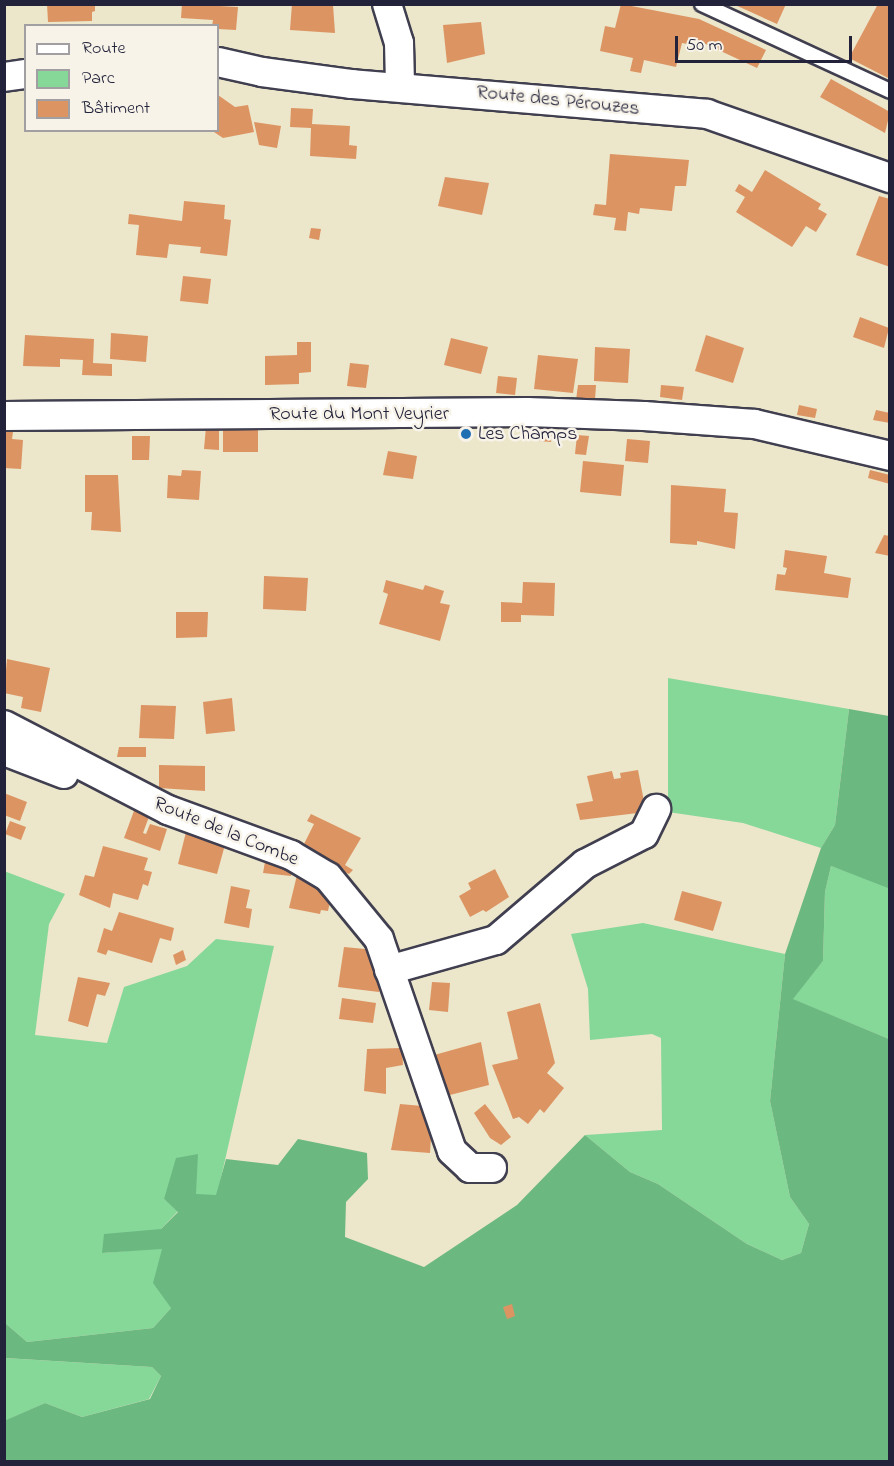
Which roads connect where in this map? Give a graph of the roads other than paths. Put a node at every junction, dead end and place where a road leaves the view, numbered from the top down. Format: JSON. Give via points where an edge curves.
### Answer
{"nodes":[{"id":1,"x":387,"y":4,"type":"edge"},
{"id":2,"x":702,"y":4,"type":"edge"},
{"id":3,"x":219,"y":62,"type":"edge"},
{"id":4,"x":24,"y":74,"type":"edge"},
{"id":5,"x":4,"y":77,"type":"edge"},
{"id":6,"x":399,"y":85,"type":"junction"},
{"id":7,"x":890,"y":91,"type":"edge"},
{"id":8,"x":890,"y":178,"type":"edge"},
{"id":9,"x":4,"y":416,"type":"edge"},
{"id":10,"x":890,"y":456,"type":"edge"},
{"id":11,"x":4,"y":725,"type":"edge"},
{"id":12,"x":4,"y":751,"type":"edge"},
{"id":13,"x":87,"y":769,"type":"junction"},
{"id":14,"x":656,"y":809,"type":"dead end"},
{"id":15,"x":389,"y":970,"type":"junction"},
{"id":16,"x":492,"y":1168,"type":"dead end"}],
"edges":[{"from":1,"to":6,"type":"street","via":[[399,43]]},
{"from":2,"to":7,"type":"lane"},
{"from":3,"to":6,"type":"street","name":"Route des Pérouzes","via":[[352,84]]},
{"from":4,"to":5,"type":"street"},
{"from":6,"to":8,"type":"street","name":"Route des Pérouzes","via":[[707,114]]},
{"from":9,"to":10,"type":"street","name":"Route du Mont Veyrier","via":[[526,412],[644,416],[755,424]]},
{"from":11,"to":13,"type":"street","name":"Route de la Combe"},
{"from":12,"to":13,"type":"street","via":[[62,774]]},
{"from":13,"to":15,"type":"street","name":"Route de la Combe","via":[[168,810],[291,855],[328,877],[379,939]]},
{"from":14,"to":15,"type":"street","via":[[644,834],[585,864],[496,940]]},
{"from":15,"to":16,"type":"street","name":"Route de la Combe","via":[[452,1151],[470,1168]]}]}
